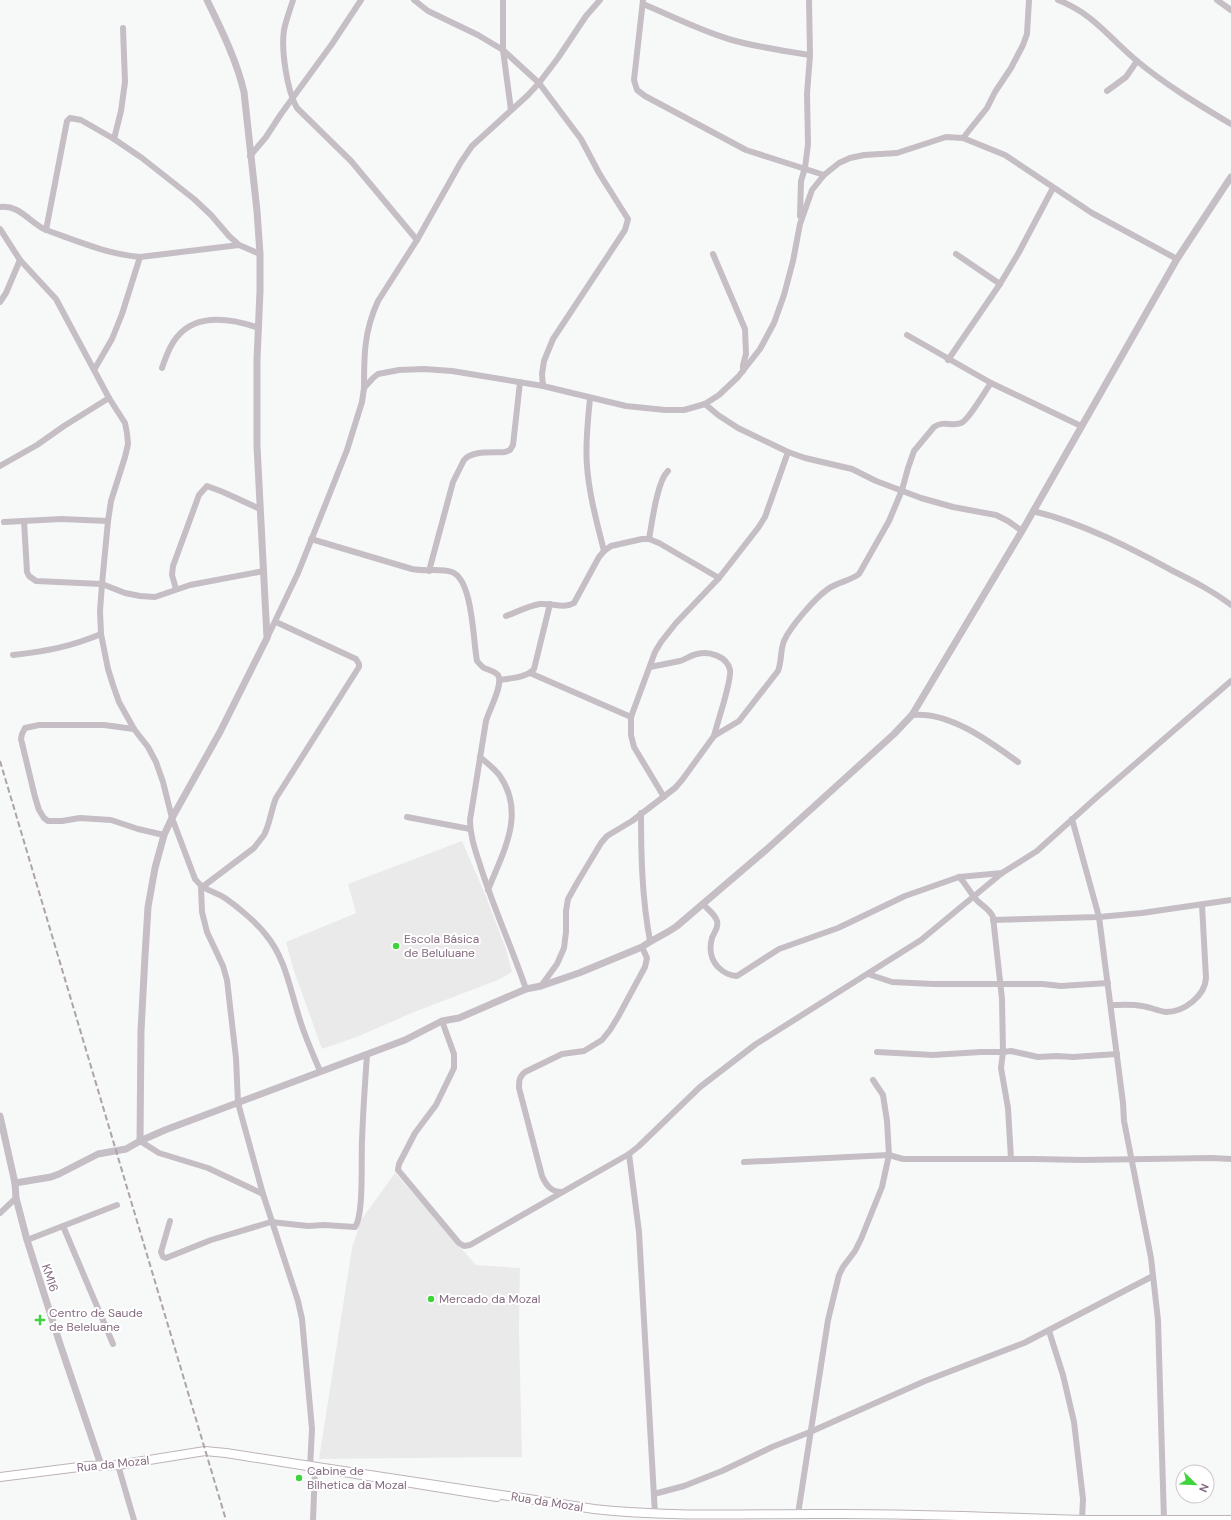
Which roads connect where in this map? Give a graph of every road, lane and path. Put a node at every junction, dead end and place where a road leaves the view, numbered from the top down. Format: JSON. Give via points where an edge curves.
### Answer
{"nodes":[{"id":1,"x":207,"y":0,"type":"edge"},
{"id":2,"x":293,"y":0,"type":"edge"},
{"id":3,"x":361,"y":0,"type":"edge"},
{"id":4,"x":414,"y":0,"type":"edge"},
{"id":5,"x":503,"y":0,"type":"edge"},
{"id":6,"x":600,"y":0,"type":"edge"},
{"id":7,"x":809,"y":0,"type":"edge"},
{"id":8,"x":1029,"y":0,"type":"edge"},
{"id":9,"x":1058,"y":0,"type":"edge"},
{"id":10,"x":1217,"y":0,"type":"edge"},
{"id":11,"x":643,"y":2,"type":"edge"},
{"id":12,"x":1231,"y":10,"type":"edge"},
{"id":13,"x":123,"y":28,"type":"dead end"},
{"id":14,"x":503,"y":50,"type":"junction"},
{"id":15,"x":810,"y":55,"type":"junction"},
{"id":16,"x":1137,"y":61,"type":"junction"},
{"id":17,"x":539,"y":83,"type":"junction"},
{"id":18,"x":1107,"y":91,"type":"dead end"},
{"id":19,"x":292,"y":100,"type":"junction"},
{"id":20,"x":511,"y":110,"type":"junction"},
{"id":21,"x":1231,"y":124,"type":"edge"},
{"id":22,"x":963,"y":138,"type":"junction"},
{"id":23,"x":114,"y":139,"type":"junction"},
{"id":24,"x":250,"y":156,"type":"junction"},
{"id":25,"x":805,"y":168,"type":"junction"},
{"id":26,"x":824,"y":174,"type":"junction"},
{"id":27,"x":1231,"y":177,"type":"edge"},
{"id":28,"x":1053,"y":188,"type":"junction"},
{"id":29,"x":0,"y":207,"type":"edge"},
{"id":30,"x":800,"y":224,"type":"junction"},
{"id":31,"x":0,"y":229,"type":"edge"},
{"id":32,"x":46,"y":230,"type":"junction"},
{"id":33,"x":417,"y":240,"type":"junction"},
{"id":34,"x":239,"y":245,"type":"junction"},
{"id":35,"x":260,"y":254,"type":"junction"},
{"id":36,"x":713,"y":254,"type":"dead end"},
{"id":37,"x":956,"y":254,"type":"dead end"},
{"id":38,"x":140,"y":257,"type":"junction"},
{"id":39,"x":1177,"y":259,"type":"junction"},
{"id":40,"x":20,"y":260,"type":"junction"},
{"id":41,"x":1000,"y":284,"type":"junction"},
{"id":42,"x":0,"y":302,"type":"edge"},
{"id":43,"x":259,"y":328,"type":"junction"},
{"id":44,"x":907,"y":335,"type":"dead end"},
{"id":45,"x":746,"y":354,"type":"junction"},
{"id":46,"x":752,"y":360,"type":"junction"},
{"id":47,"x":948,"y":360,"type":"junction"},
{"id":48,"x":162,"y":368,"type":"dead end"},
{"id":49,"x":94,"y":370,"type":"junction"},
{"id":50,"x":743,"y":371,"type":"junction"},
{"id":51,"x":520,"y":382,"type":"junction"},
{"id":52,"x":991,"y":383,"type":"junction"},
{"id":53,"x":543,"y":386,"type":"junction"},
{"id":54,"x":364,"y":388,"type":"junction"},
{"id":55,"x":109,"y":398,"type":"junction"},
{"id":56,"x":590,"y":398,"type":"junction"},
{"id":57,"x":705,"y":404,"type":"junction"},
{"id":58,"x":1081,"y":426,"type":"junction"},
{"id":59,"x":788,"y":452,"type":"junction"},
{"id":60,"x":0,"y":466,"type":"edge"},
{"id":61,"x":668,"y":471,"type":"dead end"},
{"id":62,"x":902,"y":490,"type":"junction"},
{"id":63,"x":260,"y":509,"type":"junction"},
{"id":64,"x":1033,"y":511,"type":"junction"},
{"id":65,"x":24,"y":521,"type":"junction"},
{"id":66,"x":108,"y":521,"type":"junction"},
{"id":67,"x":4,"y":522,"type":"dead end"},
{"id":68,"x":1022,"y":531,"type":"junction"},
{"id":69,"x":312,"y":539,"type":"junction"},
{"id":70,"x":649,"y":539,"type":"junction"},
{"id":71,"x":604,"y":551,"type":"junction"},
{"id":72,"x":264,"y":571,"type":"junction"},
{"id":73,"x":429,"y":571,"type":"junction"},
{"id":74,"x":719,"y":578,"type":"junction"},
{"id":75,"x":102,"y":584,"type":"junction"},
{"id":76,"x":176,"y":590,"type":"junction"},
{"id":77,"x":550,"y":604,"type":"junction"},
{"id":78,"x":1231,"y":605,"type":"edge"},
{"id":79,"x":506,"y":616,"type":"dead end"},
{"id":80,"x":276,"y":622,"type":"junction"},
{"id":81,"x":101,"y":634,"type":"junction"},
{"id":82,"x":267,"y":638,"type":"junction"},
{"id":83,"x":13,"y":655,"type":"dead end"},
{"id":84,"x":650,"y":667,"type":"junction"},
{"id":85,"x":530,"y":673,"type":"junction"},
{"id":86,"x":500,"y":680,"type":"junction"},
{"id":87,"x":1231,"y":681,"type":"edge"},
{"id":88,"x":912,"y":715,"type":"junction"},
{"id":89,"x":632,"y":716,"type":"junction"},
{"id":90,"x":134,"y":729,"type":"junction"},
{"id":91,"x":714,"y":736,"type":"junction"},
{"id":92,"x":480,"y":757,"type":"junction"},
{"id":93,"x":1018,"y":762,"type":"dead end"},
{"id":94,"x":664,"y":797,"type":"junction"},
{"id":95,"x":641,"y":813,"type":"junction"},
{"id":96,"x":407,"y":817,"type":"dead end"},
{"id":97,"x":172,"y":818,"type":"junction"},
{"id":98,"x":1072,"y":819,"type":"junction"},
{"id":99,"x":470,"y":829,"type":"junction"},
{"id":100,"x":164,"y":835,"type":"junction"},
{"id":101,"x":1002,"y":873,"type":"junction"},
{"id":102,"x":959,"y":877,"type":"junction"},
{"id":103,"x":201,"y":888,"type":"junction"},
{"id":104,"x":488,"y":890,"type":"junction"},
{"id":105,"x":974,"y":897,"type":"junction"},
{"id":106,"x":1231,"y":900,"type":"edge"},
{"id":107,"x":703,"y":904,"type":"junction"},
{"id":108,"x":1202,"y":905,"type":"junction"},
{"id":109,"x":1099,"y":917,"type":"junction"},
{"id":110,"x":993,"y":920,"type":"junction"},
{"id":111,"x":650,"y":941,"type":"junction"},
{"id":112,"x":642,"y":948,"type":"junction"},
{"id":113,"x":868,"y":974,"type":"junction"},
{"id":114,"x":1108,"y":983,"type":"junction"},
{"id":115,"x":1000,"y":985,"type":"junction"},
{"id":116,"x":541,"y":986,"type":"junction"},
{"id":117,"x":526,"y":989,"type":"junction"},
{"id":118,"x":1111,"y":1005,"type":"junction"},
{"id":119,"x":442,"y":1021,"type":"junction"},
{"id":120,"x":877,"y":1052,"type":"dead end"},
{"id":121,"x":1003,"y":1052,"type":"junction"},
{"id":122,"x":1117,"y":1054,"type":"junction"},
{"id":123,"x":367,"y":1055,"type":"junction"},
{"id":124,"x":320,"y":1071,"type":"junction"},
{"id":125,"x":873,"y":1080,"type":"dead end"},
{"id":126,"x":238,"y":1103,"type":"junction"},
{"id":127,"x":0,"y":1116,"type":"edge"},
{"id":128,"x":140,"y":1141,"type":"junction"},
{"id":129,"x":629,"y":1154,"type":"junction"},
{"id":130,"x":888,"y":1155,"type":"junction"},
{"id":131,"x":1011,"y":1159,"type":"junction"},
{"id":132,"x":1231,"y":1159,"type":"edge"},
{"id":133,"x":1131,"y":1160,"type":"junction"},
{"id":134,"x":744,"y":1162,"type":"dead end"},
{"id":135,"x":15,"y":1183,"type":"junction"},
{"id":136,"x":562,"y":1192,"type":"junction"},
{"id":137,"x":263,"y":1194,"type":"junction"},
{"id":138,"x":16,"y":1198,"type":"junction"},
{"id":139,"x":117,"y":1205,"type":"dead end"},
{"id":140,"x":0,"y":1213,"type":"edge"},
{"id":141,"x":170,"y":1221,"type":"dead end"},
{"id":142,"x":271,"y":1222,"type":"junction"},
{"id":143,"x":63,"y":1226,"type":"junction"},
{"id":144,"x":27,"y":1240,"type":"junction"},
{"id":145,"x":1153,"y":1276,"type":"junction"},
{"id":146,"x":1049,"y":1331,"type":"junction"},
{"id":147,"x":113,"y":1344,"type":"dead end"},
{"id":148,"x":810,"y":1432,"type":"junction"},
{"id":149,"x":226,"y":1453,"type":"junction"},
{"id":150,"x":101,"y":1465,"type":"junction"},
{"id":151,"x":118,"y":1465,"type":"junction"},
{"id":152,"x":312,"y":1468,"type":"junction"},
{"id":153,"x":0,"y":1477,"type":"edge"},
{"id":154,"x":654,"y":1494,"type":"junction"},
{"id":155,"x":655,"y":1514,"type":"junction"},
{"id":156,"x":798,"y":1514,"type":"junction"},
{"id":157,"x":134,"y":1520,"type":"edge"},
{"id":158,"x":313,"y":1520,"type":"edge"},
{"id":159,"x":1082,"y":1520,"type":"edge"},
{"id":160,"x":1164,"y":1520,"type":"edge"},
{"id":161,"x":1231,"y":1520,"type":"edge"}],
"edges":[{"from":1,"to":24,"type":"street","via":[[241,81]]},
{"from":2,"to":19,"type":"street","via":[[283,40]]},
{"from":3,"to":19,"type":"street"},
{"from":4,"to":14,"type":"street","via":[[428,11]]},
{"from":5,"to":14,"type":"street"},
{"from":6,"to":17,"type":"street"},
{"from":7,"to":15,"type":"street"},
{"from":8,"to":22,"type":"street","via":[[1027,34],[1023,45],[987,108]]},
{"from":9,"to":16,"type":"street","via":[[1092,19]]},
{"from":10,"to":12,"type":"street"},
{"from":11,"to":15,"type":"street","via":[[714,34],[772,49]]},
{"from":11,"to":25,"type":"street","via":[[634,80],[638,90],[746,150]]},
{"from":13,"to":23,"type":"street","via":[[125,82]]},
{"from":14,"to":17,"type":"street"},
{"from":14,"to":20,"type":"street"},
{"from":15,"to":25,"type":"street"},
{"from":16,"to":18,"type":"street","via":[[1126,77]]},
{"from":16,"to":21,"type":"street"},
{"from":17,"to":20,"type":"street"},
{"from":17,"to":53,"type":"street","via":[[581,140],[628,219],[625,230],[553,339],[544,361]]},
{"from":19,"to":24,"type":"street"},
{"from":19,"to":33,"type":"street","via":[[351,161]]},
{"from":20,"to":33,"type":"street","via":[[472,146]]},
{"from":22,"to":26,"type":"street","via":[[946,137],[897,153],[850,158]]},
{"from":22,"to":28,"type":"street","via":[[1005,155]]},
{"from":23,"to":32,"type":"street","via":[[81,120],[70,118],[67,121]]},
{"from":23,"to":34,"type":"street","via":[[194,199]]},
{"from":24,"to":35,"type":"street"},
{"from":25,"to":26,"type":"street"},
{"from":25,"to":30,"type":"street","via":[[801,181]]},
{"from":26,"to":30,"type":"street","via":[[812,190]]},
{"from":27,"to":39,"type":"street"},
{"from":28,"to":39,"type":"street"},
{"from":28,"to":41,"type":"street"},
{"from":29,"to":32,"type":"street","via":[[12,207]]},
{"from":30,"to":46,"type":"street","via":[[784,295],[774,323]]},
{"from":31,"to":40,"type":"street"},
{"from":32,"to":38,"type":"street","via":[[101,249]]},
{"from":33,"to":54,"type":"street","via":[[371,315],[366,335]]},
{"from":34,"to":35,"type":"street"},
{"from":34,"to":38,"type":"street"},
{"from":35,"to":43,"type":"street"},
{"from":36,"to":45,"type":"street","via":[[746,329]]},
{"from":37,"to":41,"type":"street"},
{"from":38,"to":49,"type":"street","via":[[112,339]]},
{"from":39,"to":58,"type":"street"},
{"from":40,"to":42,"type":"street"},
{"from":40,"to":49,"type":"street","via":[[56,299]]},
{"from":41,"to":47,"type":"street"},
{"from":43,"to":48,"type":"street","via":[[226,320],[204,321],[188,326],[177,336]]},
{"from":43,"to":63,"type":"street","via":[[257,446]]},
{"from":44,"to":47,"type":"street"},
{"from":45,"to":46,"type":"street"},
{"from":45,"to":50,"type":"street"},
{"from":46,"to":50,"type":"street"},
{"from":47,"to":52,"type":"street"},
{"from":49,"to":55,"type":"street"},
{"from":50,"to":57,"type":"street","via":[[719,395]]},
{"from":51,"to":53,"type":"street"},
{"from":51,"to":54,"type":"street","via":[[424,369],[378,374]]},
{"from":51,"to":73,"type":"street","via":[[510,450],[466,457],[451,489]]},
{"from":52,"to":58,"type":"street"},
{"from":52,"to":62,"type":"street","via":[[966,421],[956,424],[942,423],[929,432],[914,451]]},
{"from":53,"to":56,"type":"street"},
{"from":54,"to":69,"type":"street","via":[[347,450]]},
{"from":55,"to":60,"type":"street"},
{"from":55,"to":66,"type":"street","via":[[125,422],[128,444],[111,501]]},
{"from":56,"to":57,"type":"street","via":[[626,406],[665,410],[684,410]]},
{"from":56,"to":71,"type":"street","via":[[587,466]]},
{"from":57,"to":59,"type":"street","via":[[738,428]]},
{"from":58,"to":64,"type":"street"},
{"from":59,"to":62,"type":"street","via":[[852,469]]},
{"from":59,"to":74,"type":"street","via":[[765,517]]},
{"from":61,"to":70,"type":"street","via":[[658,493]]},
{"from":62,"to":68,"type":"street","via":[[921,498],[1008,520]]},
{"from":62,"to":91,"type":"street","via":[[889,521],[859,574],[829,588],[820,596],[784,640],[778,671],[739,721]]},
{"from":63,"to":72,"type":"street"},
{"from":63,"to":76,"type":"street","via":[[207,486],[199,495],[173,566],[172,575]]},
{"from":64,"to":68,"type":"street"},
{"from":64,"to":78,"type":"street","via":[[1065,520],[1123,545],[1209,590]]},
{"from":65,"to":66,"type":"street"},
{"from":65,"to":67,"type":"street"},
{"from":65,"to":75,"type":"street","via":[[27,572],[33,580]]},
{"from":66,"to":75,"type":"street"},
{"from":68,"to":88,"type":"street"},
{"from":69,"to":73,"type":"street","via":[[412,569]]},
{"from":69,"to":80,"type":"street"},
{"from":70,"to":71,"type":"street","via":[[611,546]]},
{"from":70,"to":74,"type":"street"},
{"from":71,"to":77,"type":"street","via":[[574,603],[568,606]]},
{"from":72,"to":76,"type":"street"},
{"from":72,"to":82,"type":"street"},
{"from":73,"to":86,"type":"street","via":[[444,570],[459,577],[466,589],[477,661],[499,676]]},
{"from":74,"to":84,"type":"street","via":[[661,642]]},
{"from":75,"to":76,"type":"street","via":[[140,596],[155,597]]},
{"from":75,"to":81,"type":"street"},
{"from":77,"to":79,"type":"street","via":[[534,606]]},
{"from":77,"to":85,"type":"street","via":[[534,669]]},
{"from":80,"to":82,"type":"street"},
{"from":80,"to":103,"type":"street","via":[[356,659],[359,667],[276,798],[260,840],[254,848]]},
{"from":81,"to":83,"type":"street","via":[[78,644]]},
{"from":81,"to":90,"type":"street","via":[[113,685]]},
{"from":82,"to":97,"type":"street","via":[[220,732]]},
{"from":84,"to":89,"type":"street"},
{"from":84,"to":91,"type":"street","via":[[702,653],[717,656],[725,661],[730,670],[728,684]]},
{"from":85,"to":86,"type":"street"},
{"from":85,"to":89,"type":"street"},
{"from":86,"to":92,"type":"street","via":[[500,687],[489,709]]},
{"from":87,"to":98,"type":"street"},
{"from":88,"to":93,"type":"street","via":[[932,715],[962,726]]},
{"from":88,"to":107,"type":"street","via":[[766,850]]},
{"from":89,"to":94,"type":"street","via":[[631,735],[634,746]]},
{"from":90,"to":97,"type":"street","via":[[156,762]]},
{"from":90,"to":100,"type":"street","via":[[104,725],[39,725],[25,728],[21,738],[35,798],[39,810],[48,821],[80,818],[111,820]]},
{"from":91,"to":94,"type":"street","via":[[682,780]]},
{"from":92,"to":99,"type":"street"},
{"from":92,"to":104,"type":"street","via":[[500,774],[511,799],[513,818],[509,837]]},
{"from":94,"to":95,"type":"street"},
{"from":95,"to":111,"type":"street","via":[[644,910]]},
{"from":95,"to":116,"type":"street","via":[[607,836],[576,883],[568,899],[564,948],[558,964]]},
{"from":96,"to":99,"type":"street"},
{"from":97,"to":100,"type":"street"},
{"from":97,"to":103,"type":"street","via":[[190,870]]},
{"from":98,"to":101,"type":"street","via":[[1037,851]]},
{"from":98,"to":109,"type":"street"},
{"from":99,"to":104,"type":"street"},
{"from":100,"to":128,"type":"street","via":[[148,906],[141,1031]]},
{"from":101,"to":102,"type":"street"},
{"from":101,"to":105,"type":"street"},
{"from":102,"to":105,"type":"street"},
{"from":102,"to":107,"type":"street","via":[[905,896],[838,928],[779,949],[737,976],[730,976],[713,962],[711,948],[712,938],[718,928],[717,921]]},
{"from":103,"to":124,"type":"street","via":[[225,898],[266,934],[278,951],[300,1020]]},
{"from":103,"to":126,"type":"street","via":[[206,932],[227,980],[236,1058]]},
{"from":104,"to":117,"type":"street"},
{"from":105,"to":110,"type":"street","via":[[989,910]]},
{"from":105,"to":113,"type":"street","via":[[921,940]]},
{"from":106,"to":108,"type":"street"},
{"from":107,"to":111,"type":"street","via":[[672,930]]},
{"from":108,"to":109,"type":"street"},
{"from":108,"to":118,"type":"street","via":[[1206,978],[1204,989],[1198,997],[1175,1011],[1156,1010],[1144,1006]]},
{"from":109,"to":110,"type":"street"},
{"from":109,"to":114,"type":"street"},
{"from":110,"to":115,"type":"street"},
{"from":111,"to":112,"type":"street"},
{"from":112,"to":116,"type":"street"},
{"from":112,"to":136,"type":"street","via":[[647,958],[645,967],[618,1017],[602,1040],[584,1051],[562,1054],[525,1072],[519,1080],[542,1176],[548,1187]]},
{"from":113,"to":115,"type":"street","via":[[892,982]]},
{"from":113,"to":129,"type":"street","via":[[756,1044],[700,1087]]},
{"from":114,"to":115,"type":"street","via":[[1061,986]]},
{"from":114,"to":118,"type":"street"},
{"from":115,"to":121,"type":"street"},
{"from":116,"to":117,"type":"street"},
{"from":117,"to":119,"type":"street","via":[[460,1018]]},
{"from":118,"to":122,"type":"street"},
{"from":119,"to":123,"type":"street","via":[[405,1040]]},
{"from":119,"to":136,"type":"street","via":[[454,1054],[454,1068],[436,1105],[415,1133],[398,1170],[454,1238],[464,1246],[475,1243]]},
{"from":120,"to":121,"type":"street","via":[[933,1055]]},
{"from":121,"to":122,"type":"street","via":[[1011,1051],[1038,1057]]},
{"from":121,"to":131,"type":"street","via":[[1001,1068],[1008,1108]]},
{"from":122,"to":133,"type":"street"},
{"from":123,"to":124,"type":"street"},
{"from":123,"to":142,"type":"street","via":[[358,1224],[355,1227],[308,1226]]},
{"from":124,"to":126,"type":"street"},
{"from":125,"to":130,"type":"street","via":[[883,1095]]},
{"from":126,"to":128,"type":"street"},
{"from":126,"to":137,"type":"street"},
{"from":127,"to":135,"type":"street","name":"KM16"},
{"from":128,"to":135,"type":"street","via":[[126,1150],[98,1154],[51,1177]]},
{"from":128,"to":137,"type":"street","via":[[159,1153],[208,1168]]},
{"from":129,"to":136,"type":"street"},
{"from":129,"to":154,"type":"street","via":[[639,1232]]},
{"from":130,"to":131,"type":"street","via":[[903,1159]]},
{"from":130,"to":134,"type":"street"},
{"from":130,"to":148,"type":"street","via":[[882,1187],[866,1226],[855,1251],[839,1274],[828,1320]]},
{"from":131,"to":133,"type":"street"},
{"from":132,"to":133,"type":"street"},
{"from":133,"to":145,"type":"street"},
{"from":135,"to":138,"type":"street","name":"KM16"},
{"from":137,"to":142,"type":"street"},
{"from":138,"to":140,"type":"street"},
{"from":138,"to":144,"type":"street","name":"KM16"},
{"from":139,"to":143,"type":"street"},
{"from":141,"to":142,"type":"street","via":[[161,1252],[166,1258],[211,1240]]},
{"from":142,"to":152,"type":"street","via":[[302,1320],[312,1429]]},
{"from":143,"to":144,"type":"street"},
{"from":143,"to":147,"type":"street"},
{"from":144,"to":150,"type":"street","name":"KM16"},
{"from":145,"to":146,"type":"street"},
{"from":145,"to":160,"type":"street","via":[[1158,1320]]},
{"from":146,"to":148,"type":"street"},
{"from":146,"to":159,"type":"street","via":[[1074,1422],[1083,1499]]},
{"from":148,"to":154,"type":"street","via":[[716,1474]]},
{"from":148,"to":156,"type":"street"},
{"from":149,"to":151,"type":"main road","name":"Rua da Mozal","via":[[205,1451]]},
{"from":149,"to":152,"type":"main road","name":"Rua da Mozal"},
{"from":149,"to":152,"type":"main road","name":"Rua da Mozal","via":[[497,1496]]},
{"from":149,"to":155,"type":"main road","name":"Rua da Mozal","via":[[594,1509]]},
{"from":150,"to":151,"type":"main road","name":"Rua da Mozal"},
{"from":150,"to":153,"type":"main road","name":"Rua da Mozal"},
{"from":151,"to":157,"type":"street"},
{"from":152,"to":158,"type":"street"},
{"from":154,"to":155,"type":"street"},
{"from":155,"to":156,"type":"main road","name":"Rua da Mozal"},
{"from":156,"to":159,"type":"main road","name":"Rua da Mozal"},
{"from":159,"to":160,"type":"main road","name":"Rua da Mozal"},
{"from":160,"to":161,"type":"main road","name":"Rua da Mozal"}]}
